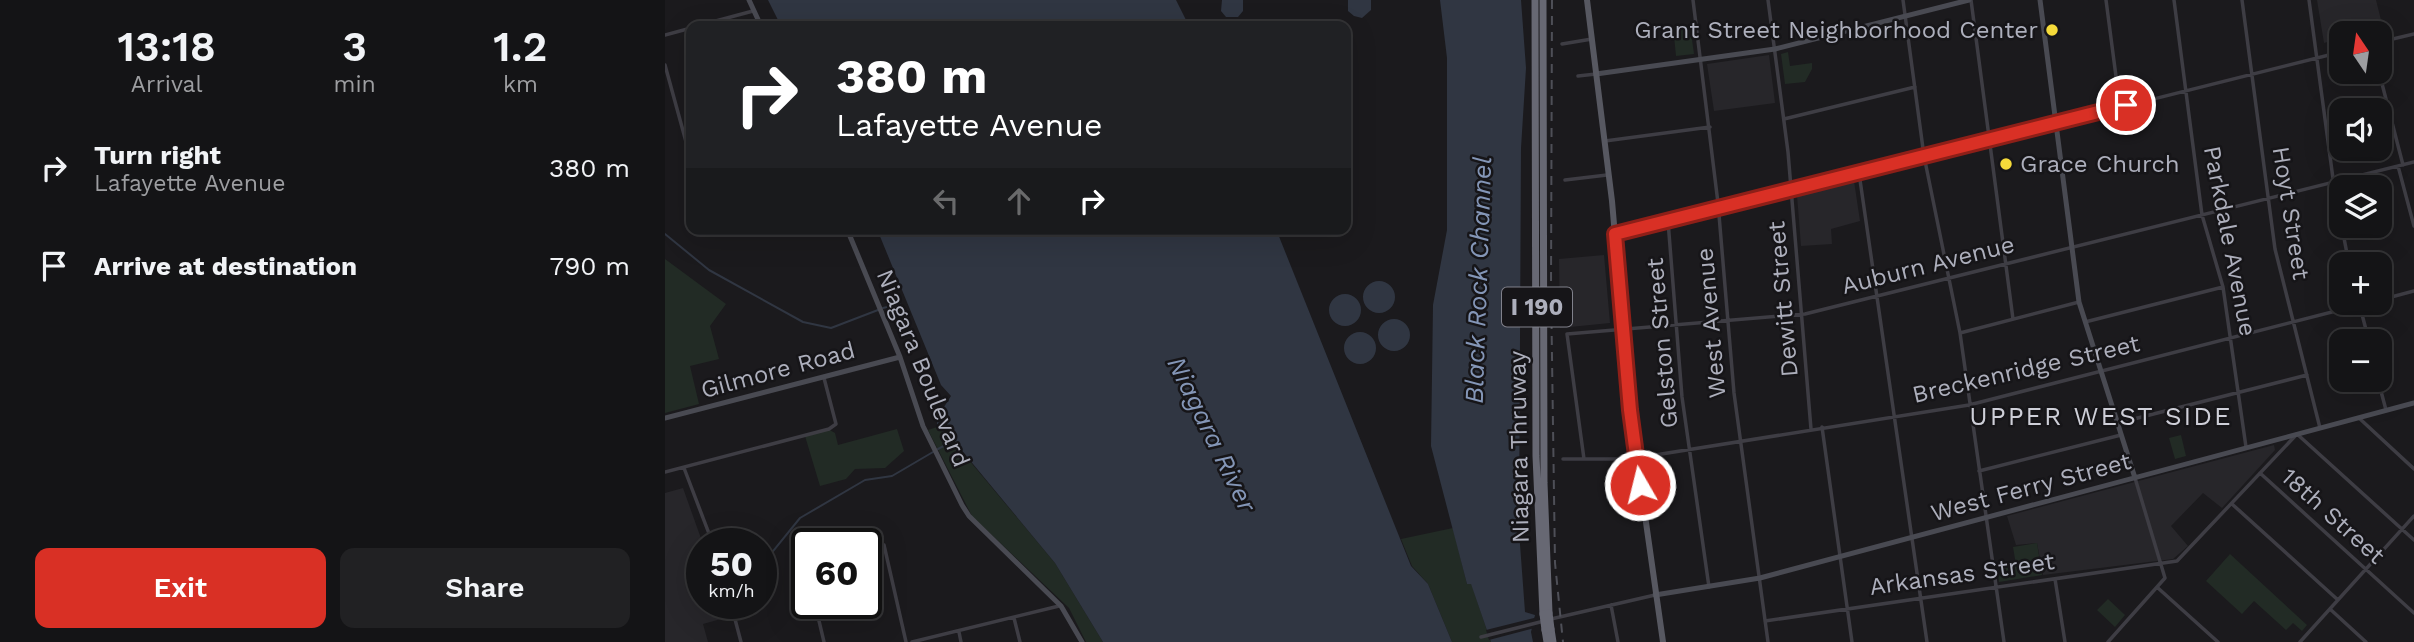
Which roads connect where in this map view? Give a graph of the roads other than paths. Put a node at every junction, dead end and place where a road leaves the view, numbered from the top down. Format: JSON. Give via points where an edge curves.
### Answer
{"nodes":[{"id":1,"x":749,"y":0,"type":"edge"},
{"id":2,"x":1535,"y":0,"type":"edge"},
{"id":3,"x":1543,"y":0,"type":"edge"},
{"id":4,"x":1587,"y":0,"type":"edge"},
{"id":5,"x":1693,"y":0,"type":"edge"},
{"id":6,"x":1768,"y":0,"type":"edge"},
{"id":7,"x":1903,"y":0,"type":"edge"},
{"id":8,"x":1970,"y":0,"type":"edge"},
{"id":9,"x":2040,"y":0,"type":"edge"},
{"id":10,"x":2106,"y":0,"type":"edge"},
{"id":11,"x":2174,"y":0,"type":"edge"},
{"id":12,"x":2242,"y":0,"type":"edge"},
{"id":13,"x":2309,"y":0,"type":"edge"},
{"id":14,"x":754,"y":10,"type":"junction"},
{"id":15,"x":1905,"y":16,"type":"junction"},
{"id":16,"x":716,"y":21,"type":"edge"},
{"id":17,"x":759,"y":21,"type":"edge"},
{"id":18,"x":686,"y":29,"type":"edge"},
{"id":19,"x":2414,"y":34,"type":"edge"},
{"id":20,"x":665,"y":35,"type":"edge"},
{"id":21,"x":1592,"y":39,"type":"junction"},
{"id":22,"x":2392,"y":39,"type":"edge"},
{"id":23,"x":1562,"y":44,"type":"dead end"},
{"id":24,"x":1775,"y":49,"type":"junction"},
{"id":25,"x":2329,"y":55,"type":"edge"},
{"id":26,"x":2316,"y":58,"type":"junction"},
{"id":27,"x":1701,"y":59,"type":"junction"},
{"id":28,"x":665,"y":65,"type":"edge"},
{"id":29,"x":1596,"y":74,"type":"junction"},
{"id":30,"x":2252,"y":74,"type":"junction"},
{"id":31,"x":1577,"y":76,"type":"dead end"},
{"id":32,"x":2382,"y":84,"type":"edge"},
{"id":33,"x":1915,"y":87,"type":"junction"},
{"id":34,"x":2186,"y":90,"type":"junction"},
{"id":35,"x":2120,"y":107,"type":"junction"},
{"id":36,"x":1784,"y":119,"type":"junction"},
{"id":37,"x":2055,"y":123,"type":"junction"},
{"id":38,"x":1710,"y":127,"type":"junction"},
{"id":39,"x":1989,"y":140,"type":"junction"},
{"id":40,"x":1605,"y":141,"type":"junction"},
{"id":41,"x":686,"y":142,"type":"edge"},
{"id":42,"x":1924,"y":156,"type":"junction"},
{"id":43,"x":2414,"y":162,"type":"edge"},
{"id":44,"x":2401,"y":166,"type":"junction"},
{"id":45,"x":1859,"y":173,"type":"junction"},
{"id":46,"x":1609,"y":174,"type":"junction"},
{"id":47,"x":2333,"y":175,"type":"edge"},
{"id":48,"x":2363,"y":175,"type":"edge"},
{"id":49,"x":1565,"y":180,"type":"dead end"},
{"id":50,"x":2329,"y":183,"type":"edge"},
{"id":51,"x":1791,"y":190,"type":"junction"},
{"id":52,"x":2268,"y":198,"type":"junction"},
{"id":53,"x":1719,"y":208,"type":"junction"},
{"id":54,"x":2202,"y":215,"type":"junction"},
{"id":55,"x":1668,"y":221,"type":"junction"},
{"id":56,"x":2414,"y":226,"type":"edge"},
{"id":57,"x":1615,"y":234,"type":"junction"},
{"id":58,"x":850,"y":235,"type":"edge"},
{"id":59,"x":2072,"y":247,"type":"junction"},
{"id":60,"x":2006,"y":264,"type":"junction"},
{"id":61,"x":1948,"y":278,"type":"junction"},
{"id":62,"x":2223,"y":287,"type":"junction"},
{"id":63,"x":2414,"y":291,"type":"edge"},
{"id":64,"x":1875,"y":296,"type":"junction"},
{"id":65,"x":2392,"y":297,"type":"edge"},
{"id":66,"x":2079,"y":302,"type":"junction"},
{"id":67,"x":2329,"y":312,"type":"edge"},
{"id":68,"x":1801,"y":314,"type":"junction"},
{"id":69,"x":2013,"y":319,"type":"junction"},
{"id":70,"x":1728,"y":320,"type":"junction"},
{"id":71,"x":2085,"y":322,"type":"junction"},
{"id":72,"x":2293,"y":322,"type":"junction"},
{"id":73,"x":1676,"y":325,"type":"junction"},
{"id":74,"x":1623,"y":330,"type":"junction"},
{"id":75,"x":1959,"y":332,"type":"junction"},
{"id":76,"x":2231,"y":338,"type":"junction"},
{"id":77,"x":901,"y":357,"type":"junction"},
{"id":78,"x":2101,"y":371,"type":"junction"},
{"id":79,"x":2307,"y":375,"type":"junction"},
{"id":80,"x":823,"y":376,"type":"junction"},
{"id":81,"x":2239,"y":392,"type":"junction"},
{"id":82,"x":2381,"y":392,"type":"edge"},
{"id":83,"x":2414,"y":403,"type":"edge"},
{"id":84,"x":1969,"y":405,"type":"junction"},
{"id":85,"x":2386,"y":410,"type":"junction"},
{"id":86,"x":1896,"y":416,"type":"junction"},
{"id":87,"x":665,"y":418,"type":"edge"},
{"id":88,"x":2358,"y":418,"type":"junction"},
{"id":89,"x":2118,"y":424,"type":"junction"},
{"id":90,"x":1822,"y":427,"type":"junction"},
{"id":91,"x":2320,"y":428,"type":"junction"},
{"id":92,"x":1811,"y":429,"type":"junction"},
{"id":93,"x":2297,"y":434,"type":"junction"},
{"id":94,"x":2121,"y":435,"type":"junction"},
{"id":95,"x":1740,"y":440,"type":"junction"},
{"id":96,"x":2246,"y":447,"type":"junction"},
{"id":97,"x":1690,"y":448,"type":"junction"},
{"id":98,"x":1636,"y":457,"type":"junction"},
{"id":99,"x":1563,"y":459,"type":"dead end"},
{"id":100,"x":1584,"y":459,"type":"junction"},
{"id":101,"x":684,"y":468,"type":"junction"},
{"id":102,"x":2414,"y":469,"type":"edge"},
{"id":103,"x":1979,"y":471,"type":"junction"},
{"id":104,"x":665,"y":472,"type":"edge"},
{"id":105,"x":2260,"y":473,"type":"junction"},
{"id":106,"x":2135,"y":478,"type":"junction"},
{"id":107,"x":2232,"y":504,"type":"junction"},
{"id":108,"x":2414,"y":516,"type":"edge"},
{"id":109,"x":1985,"y":518,"type":"junction"},
{"id":110,"x":707,"y":528,"type":"edge"},
{"id":111,"x":2402,"y":529,"type":"junction"},
{"id":112,"x":1913,"y":537,"type":"junction"},
{"id":113,"x":2414,"y":540,"type":"edge"},
{"id":114,"x":884,"y":545,"type":"dead end"},
{"id":115,"x":1840,"y":557,"type":"junction"},
{"id":116,"x":2163,"y":564,"type":"junction"},
{"id":117,"x":2366,"y":569,"type":"junction"},
{"id":118,"x":1760,"y":578,"type":"junction"},
{"id":119,"x":2056,"y":579,"type":"junction"},
{"id":120,"x":1709,"y":587,"type":"junction"},
{"id":121,"x":1996,"y":588,"type":"junction"},
{"id":122,"x":2158,"y":588,"type":"junction"},
{"id":123,"x":1655,"y":595,"type":"junction"},
{"id":124,"x":1921,"y":598,"type":"junction"},
{"id":125,"x":2338,"y":600,"type":"junction"},
{"id":126,"x":1611,"y":605,"type":"junction"},
{"id":127,"x":1061,"y":606,"type":"junction"},
{"id":128,"x":1847,"y":608,"type":"junction"},
{"id":129,"x":2330,"y":609,"type":"junction"},
{"id":130,"x":2414,"y":613,"type":"edge"},
{"id":131,"x":1544,"y":616,"type":"junction"},
{"id":132,"x":1014,"y":618,"type":"junction"},
{"id":133,"x":735,"y":619,"type":"edge"},
{"id":134,"x":819,"y":619,"type":"edge"},
{"id":135,"x":1765,"y":621,"type":"junction"},
{"id":136,"x":1548,"y":630,"type":"junction"},
{"id":137,"x":959,"y":632,"type":"junction"},
{"id":138,"x":1481,"y":637,"type":"dead end"},
{"id":139,"x":741,"y":642,"type":"edge"},
{"id":140,"x":824,"y":642,"type":"edge"},
{"id":141,"x":906,"y":642,"type":"edge"},
{"id":142,"x":912,"y":642,"type":"edge"},
{"id":143,"x":961,"y":642,"type":"edge"},
{"id":144,"x":1020,"y":642,"type":"edge"},
{"id":145,"x":1082,"y":642,"type":"edge"},
{"id":146,"x":1547,"y":642,"type":"edge"},
{"id":147,"x":1553,"y":642,"type":"edge"},
{"id":148,"x":1618,"y":642,"type":"edge"},
{"id":149,"x":1663,"y":642,"type":"edge"},
{"id":150,"x":1768,"y":642,"type":"edge"},
{"id":151,"x":1853,"y":642,"type":"edge"},
{"id":152,"x":1927,"y":642,"type":"edge"},
{"id":153,"x":2004,"y":642,"type":"edge"},
{"id":154,"x":2065,"y":642,"type":"edge"},
{"id":155,"x":2109,"y":642,"type":"edge"},
{"id":156,"x":2218,"y":642,"type":"edge"},
{"id":157,"x":2300,"y":642,"type":"edge"},
{"id":158,"x":2366,"y":642,"type":"edge"}],
"edges":[{"from":1,"to":14,"type":"street"},
{"from":2,"to":131,"type":"highway","name":"Niagara Thruway","number":"I 190","via":[[1536,456]]},
{"from":3,"to":131,"type":"highway","name":"Niagara Thruway","number":"I 190"},
{"from":4,"to":21,"type":"main road"},
{"from":5,"to":27,"type":"street","name":"West Avenue"},
{"from":6,"to":24,"type":"street","name":"Dewitt Street"},
{"from":7,"to":15,"type":"street"},
{"from":8,"to":15,"type":"street"},
{"from":8,"to":39,"type":"street"},
{"from":9,"to":37,"type":"street"},
{"from":10,"to":35,"type":"street"},
{"from":11,"to":34,"type":"street","name":"Parkdale Avenue"},
{"from":12,"to":30,"type":"street","name":"Hoyt Street"},
{"from":13,"to":26,"type":"street"},
{"from":14,"to":16,"type":"street"},
{"from":14,"to":17,"type":"street"},
{"from":15,"to":24,"type":"street"},
{"from":15,"to":33,"type":"street"},
{"from":18,"to":20,"type":"street"},
{"from":19,"to":22,"type":"street"},
{"from":21,"to":23,"type":"street"},
{"from":21,"to":29,"type":"main road"},
{"from":24,"to":27,"type":"street"},
{"from":24,"to":36,"type":"street","name":"Dewitt Street"},
{"from":25,"to":26,"type":"street"},
{"from":26,"to":30,"type":"street"},
{"from":26,"to":47,"type":"street"},
{"from":27,"to":29,"type":"street"},
{"from":27,"to":38,"type":"street","name":"West Avenue"},
{"from":28,"to":41,"type":"street"},
{"from":29,"to":31,"type":"street"},
{"from":29,"to":40,"type":"main road"},
{"from":30,"to":34,"type":"street"},
{"from":30,"to":52,"type":"street","name":"Hoyt Street"},
{"from":32,"to":44,"type":"street"},
{"from":33,"to":36,"type":"street"},
{"from":33,"to":42,"type":"street"},
{"from":34,"to":35,"type":"street"},
{"from":34,"to":54,"type":"street","name":"Parkdale Avenue"},
{"from":35,"to":37,"type":"street"},
{"from":36,"to":51,"type":"street","name":"Dewitt Street"},
{"from":37,"to":39,"type":"street"},
{"from":37,"to":59,"type":"street"},
{"from":38,"to":40,"type":"street"},
{"from":38,"to":53,"type":"street","name":"West Avenue"},
{"from":39,"to":42,"type":"street"},
{"from":39,"to":60,"type":"street"},
{"from":40,"to":46,"type":"main road"},
{"from":42,"to":45,"type":"street"},
{"from":42,"to":61,"type":"street"},
{"from":43,"to":44,"type":"street","name":"Auburn Avenue"},
{"from":44,"to":48,"type":"street","name":"Auburn Avenue"},
{"from":44,"to":56,"type":"street"},
{"from":45,"to":51,"type":"street"},
{"from":45,"to":64,"type":"street"},
{"from":46,"to":49,"type":"street"},
{"from":46,"to":57,"type":"main road"},
{"from":50,"to":52,"type":"street","name":"Auburn Avenue"},
{"from":51,"to":53,"type":"street"},
{"from":51,"to":68,"type":"street","name":"Dewitt Street"},
{"from":52,"to":54,"type":"street","name":"Auburn Avenue"},
{"from":52,"to":72,"type":"street","name":"Hoyt Street"},
{"from":53,"to":55,"type":"street"},
{"from":53,"to":70,"type":"street","name":"West Avenue"},
{"from":54,"to":59,"type":"street","name":"Auburn Avenue"},
{"from":54,"to":62,"type":"street","name":"Parkdale Avenue"},
{"from":55,"to":57,"type":"street"},
{"from":55,"to":73,"type":"street","name":"Gelston Street"},
{"from":57,"to":74,"type":"main road"},
{"from":58,"to":77,"type":"street","name":"Niagara Boulevard"},
{"from":59,"to":60,"type":"street","name":"Auburn Avenue"},
{"from":59,"to":66,"type":"street"},
{"from":60,"to":61,"type":"street","name":"Auburn Avenue"},
{"from":60,"to":69,"type":"street"},
{"from":61,"to":64,"type":"street","name":"Auburn Avenue"},
{"from":61,"to":75,"type":"street"},
{"from":62,"to":71,"type":"street"},
{"from":62,"to":76,"type":"street","name":"Parkdale Avenue"},
{"from":63,"to":65,"type":"street"},
{"from":64,"to":68,"type":"street","name":"Auburn Avenue"},
{"from":64,"to":86,"type":"street"},
{"from":66,"to":69,"type":"street"},
{"from":66,"to":71,"type":"street"},
{"from":67,"to":72,"type":"street","name":"Breckenridge Street"},
{"from":68,"to":70,"type":"street","name":"Auburn Avenue"},
{"from":68,"to":92,"type":"street","name":"Dewitt Street"},
{"from":69,"to":75,"type":"street"},
{"from":70,"to":73,"type":"street","name":"Auburn Avenue"},
{"from":70,"to":95,"type":"street","name":"West Avenue"},
{"from":71,"to":78,"type":"street"},
{"from":72,"to":76,"type":"street","name":"Breckenridge Street"},
{"from":72,"to":79,"type":"street","name":"Hoyt Street"},
{"from":73,"to":74,"type":"street","name":"Auburn Avenue"},
{"from":73,"to":97,"type":"street","name":"Gelston Street"},
{"from":74,"to":98,"type":"main road"},
{"from":74,"to":100,"type":"street","name":"Auburn Avenue","via":[[1567,334]]},
{"from":75,"to":84,"type":"street"},
{"from":76,"to":78,"type":"street","name":"Breckenridge Street"},
{"from":76,"to":81,"type":"street","name":"Parkdale Avenue"},
{"from":77,"to":80,"type":"street","name":"Gilmore Road"},
{"from":77,"to":127,"type":"street","name":"Niagara Boulevard","via":[[923,426],[969,516]]},
{"from":78,"to":84,"type":"street","name":"Breckenridge Street"},
{"from":78,"to":89,"type":"street"},
{"from":79,"to":81,"type":"street"},
{"from":79,"to":91,"type":"street","name":"Hoyt Street"},
{"from":80,"to":87,"type":"street","name":"Gilmore Road"},
{"from":80,"to":101,"type":"street","via":[[836,424]]},
{"from":81,"to":89,"type":"street"},
{"from":81,"to":96,"type":"street","name":"Parkdale Avenue"},
{"from":82,"to":85,"type":"street"},
{"from":83,"to":85,"type":"street","name":"West Ferry Street"},
{"from":84,"to":86,"type":"street","name":"Breckenridge Street"},
{"from":84,"to":103,"type":"street"},
{"from":85,"to":88,"type":"street","name":"West Ferry Street"},
{"from":86,"to":90,"type":"street","name":"Breckenridge Street"},
{"from":86,"to":112,"type":"street"},
{"from":88,"to":91,"type":"street","name":"West Ferry Street"},
{"from":88,"to":102,"type":"street"},
{"from":89,"to":94,"type":"street"},
{"from":90,"to":92,"type":"street","name":"Breckenridge Street"},
{"from":90,"to":115,"type":"street"},
{"from":91,"to":93,"type":"street","name":"West Ferry Street"},
{"from":92,"to":95,"type":"street","name":"Breckenridge Street"},
{"from":93,"to":96,"type":"street","name":"West Ferry Street"},
{"from":93,"to":105,"type":"street"},
{"from":93,"to":111,"type":"street"},
{"from":94,"to":103,"type":"street"},
{"from":94,"to":106,"type":"street"},
{"from":95,"to":97,"type":"street","name":"Breckenridge Street"},
{"from":95,"to":118,"type":"street","name":"West Avenue"},
{"from":96,"to":106,"type":"street","name":"West Ferry Street"},
{"from":97,"to":98,"type":"street","name":"Breckenridge Street"},
{"from":97,"to":120,"type":"street","name":"Gelston Street"},
{"from":98,"to":100,"type":"street","name":"Breckenridge Street"},
{"from":98,"to":123,"type":"main road"},
{"from":99,"to":100,"type":"street","name":"Breckenridge Street"},
{"from":101,"to":104,"type":"street"},
{"from":101,"to":110,"type":"street"},
{"from":103,"to":109,"type":"street"},
{"from":105,"to":107,"type":"street"},
{"from":105,"to":117,"type":"street","name":"18th Street"},
{"from":106,"to":109,"type":"street","name":"West Ferry Street"},
{"from":106,"to":116,"type":"street"},
{"from":107,"to":116,"type":"street","via":[[2182,559]]},
{"from":107,"to":125,"type":"street"},
{"from":108,"to":111,"type":"street"},
{"from":109,"to":112,"type":"street","name":"West Ferry Street"},
{"from":109,"to":121,"type":"street"},
{"from":111,"to":113,"type":"street"},
{"from":111,"to":117,"type":"street"},
{"from":112,"to":115,"type":"street","name":"West Ferry Street"},
{"from":112,"to":124,"type":"street"},
{"from":114,"to":141,"type":"street"},
{"from":115,"to":118,"type":"street","name":"West Ferry Street"},
{"from":115,"to":128,"type":"street"},
{"from":116,"to":119,"type":"street","name":"Arkansas Street"},
{"from":116,"to":122,"type":"street","via":[[2165,578]]},
{"from":117,"to":125,"type":"street"},
{"from":117,"to":130,"type":"street","name":"18th Street"},
{"from":118,"to":120,"type":"street","name":"West Ferry Street"},
{"from":118,"to":135,"type":"street","name":"West Avenue"},
{"from":119,"to":121,"type":"street","name":"Arkansas Street"},
{"from":119,"to":154,"type":"street"},
{"from":120,"to":123,"type":"street","name":"West Ferry Street"},
{"from":121,"to":124,"type":"street","name":"Arkansas Street"},
{"from":121,"to":153,"type":"street"},
{"from":122,"to":155,"type":"street"},
{"from":122,"to":156,"type":"street"},
{"from":123,"to":126,"type":"street"},
{"from":123,"to":149,"type":"main road"},
{"from":124,"to":128,"type":"street","name":"Arkansas Street"},
{"from":124,"to":152,"type":"street"},
{"from":125,"to":129,"type":"street"},
{"from":126,"to":131,"type":"street"},
{"from":126,"to":148,"type":"street"},
{"from":127,"to":132,"type":"street"},
{"from":127,"to":145,"type":"street","name":"Niagara Boulevard"},
{"from":128,"to":135,"type":"street","name":"Arkansas Street"},
{"from":128,"to":151,"type":"street"},
{"from":129,"to":157,"type":"street"},
{"from":129,"to":158,"type":"street"},
{"from":131,"to":136,"type":"highway","name":"Niagara Thruway","number":"I 190","bridge":true},
{"from":131,"to":138,"type":"street"},
{"from":132,"to":137,"type":"street"},
{"from":132,"to":144,"type":"street"},
{"from":133,"to":139,"type":"street"},
{"from":134,"to":140,"type":"street"},
{"from":135,"to":150,"type":"street","name":"West Avenue"},
{"from":136,"to":146,"type":"highway","name":"Niagara Thruway","number":"I 190"},
{"from":136,"to":147,"type":"highway","name":"Niagara Thruway","number":"I 190"},
{"from":137,"to":142,"type":"street"},
{"from":137,"to":143,"type":"street"}]}
